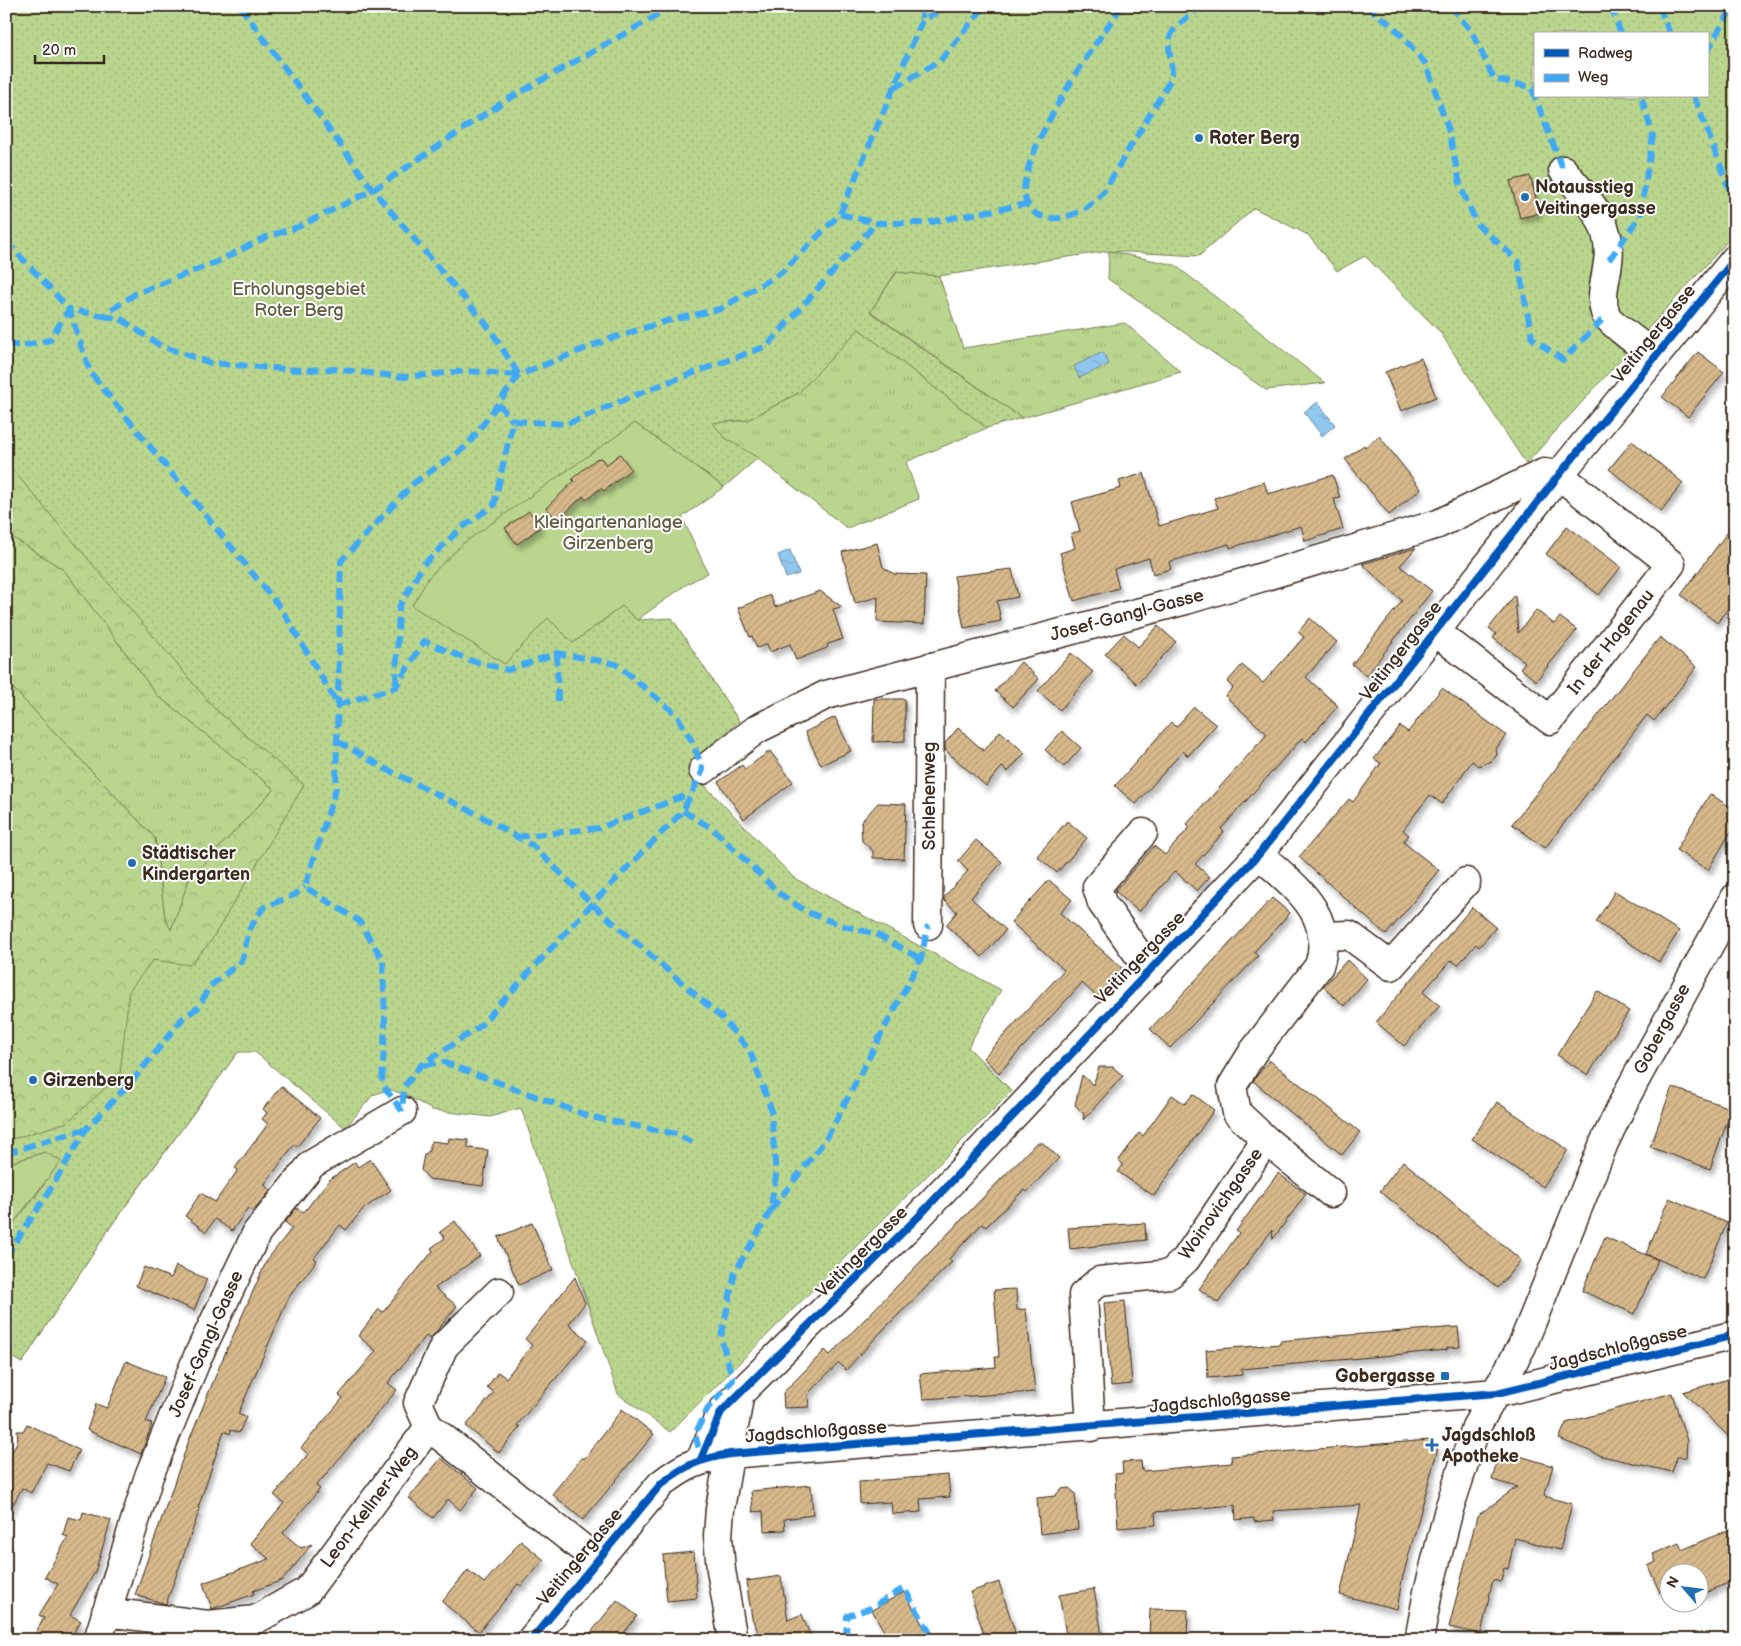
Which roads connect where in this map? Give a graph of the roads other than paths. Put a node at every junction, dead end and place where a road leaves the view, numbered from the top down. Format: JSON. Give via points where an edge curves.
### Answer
{"nodes":[{"id":1,"x":1563,"y":170,"type":"dead end"},
{"id":2,"x":1735,"y":259,"type":"edge"},
{"id":3,"x":1655,"y":356,"type":"junction"},
{"id":4,"x":1559,"y":475,"type":"junction"},
{"id":5,"x":1436,"y":632,"type":"junction"},
{"id":6,"x":930,"y":667,"type":"junction"},
{"id":7,"x":703,"y":770,"type":"dead end"},
{"id":8,"x":1143,"y":833,"type":"dead end"},
{"id":9,"x":1259,"y":854,"type":"junction"},
{"id":10,"x":1466,"y":882,"type":"dead end"},
{"id":11,"x":1735,"y":898,"type":"edge"},
{"id":12,"x":928,"y":925,"type":"dead end"},
{"id":13,"x":1324,"y":936,"type":"junction"},
{"id":14,"x":1150,"y":971,"type":"junction"},
{"id":15,"x":402,"y":1111,"type":"dead end"},
{"id":16,"x":1266,"y":1140,"type":"junction"},
{"id":17,"x":1331,"y":1192,"type":"dead end"},
{"id":18,"x":498,"y":1292,"type":"dead end"},
{"id":19,"x":1735,"y":1335,"type":"edge"},
{"id":20,"x":740,"y":1392,"type":"junction"},
{"id":21,"x":1497,"y":1393,"type":"junction"},
{"id":22,"x":429,"y":1427,"type":"junction"},
{"id":23,"x":1091,"y":1427,"type":"junction"},
{"id":24,"x":730,"y":1454,"type":"junction"},
{"id":25,"x":702,"y":1459,"type":"junction"},
{"id":26,"x":597,"y":1560,"type":"junction"},
{"id":27,"x":106,"y":1612,"type":"junction"},
{"id":28,"x":98,"y":1640,"type":"edge"},
{"id":29,"x":531,"y":1640,"type":"edge"},
{"id":30,"x":733,"y":1640,"type":"edge"},
{"id":31,"x":1419,"y":1640,"type":"edge"}],
"edges":[{"from":1,"to":3,"type":"street","via":[[1599,214],[1609,237],[1609,260],[1602,294],[1606,316]]},
{"from":2,"to":3,"type":"street","name":"Veitingergasse"},
{"from":3,"to":4,"type":"street","name":"Veitingergasse"},
{"from":4,"to":5,"type":"street","name":"Veitingergasse"},
{"from":4,"to":5,"type":"street","name":"In der Hagenau","via":[[1671,564],[1550,720]]},
{"from":4,"to":6,"type":"street","name":"Josef-Gangl-Gasse","via":[[1544,473],[1429,526],[1186,600]]},
{"from":5,"to":9,"type":"street","name":"Veitingergasse"},
{"from":6,"to":7,"type":"street","name":"Josef-Gangl-Gasse","via":[[826,695],[757,729]]},
{"from":6,"to":12,"type":"street","name":"Schlehenweg"},
{"from":8,"to":14,"type":"street","via":[[1097,886],[1102,903]]},
{"from":9,"to":13,"type":"street","name":"Woinovichgasse","via":[[1309,902],[1319,918]]},
{"from":9,"to":14,"type":"street","name":"Veitingergasse"},
{"from":10,"to":13,"type":"street","via":[[1391,966],[1349,935]]},
{"from":11,"to":21,"type":"street","name":"Gobergasse","via":[[1628,1093],[1522,1346]]},
{"from":13,"to":16,"type":"street","name":"Woinovichgasse","via":[[1319,966],[1253,1052],[1232,1086],[1237,1113]]},
{"from":14,"to":20,"type":"street","name":"Veitingergasse","via":[[919,1216]]},
{"from":15,"to":27,"type":"street","name":"Josef-Gangl-Gasse","via":[[312,1164],[256,1232],[198,1356],[149,1476]]},
{"from":16,"to":17,"type":"street"},
{"from":16,"to":23,"type":"street","name":"Woinovichgasse","via":[[1186,1259],[1170,1274],[1099,1281],[1083,1295]]},
{"from":18,"to":22,"type":"street","via":[[444,1346],[418,1403]]},
{"from":19,"to":21,"type":"street","name":"Jagdschloßgasse"},
{"from":20,"to":24,"type":"street"},
{"from":20,"to":25,"type":"street","name":"Veitingergasse","via":[[721,1412]]},
{"from":21,"to":23,"type":"street","name":"Jagdschloßgasse"},
{"from":21,"to":31,"type":"street","name":"Gobergasse","via":[[1476,1427],[1449,1509]]},
{"from":22,"to":26,"type":"street","name":"Leon-Kellner-Weg"},
{"from":22,"to":27,"type":"street","name":"Leon-Kellner-Weg","via":[[307,1592],[254,1620],[208,1625]]},
{"from":23,"to":24,"type":"street","name":"Jagdschloßgasse"},
{"from":24,"to":25,"type":"street","name":"Jagdschloßgasse"},
{"from":24,"to":30,"type":"street","via":[[718,1536]]},
{"from":25,"to":26,"type":"street","name":"Veitingergasse","via":[[682,1468],[661,1484]]},
{"from":26,"to":29,"type":"street","name":"Veitingergasse"},
{"from":27,"to":28,"type":"street","name":"Josef-Gangl-Gasse"}]}
